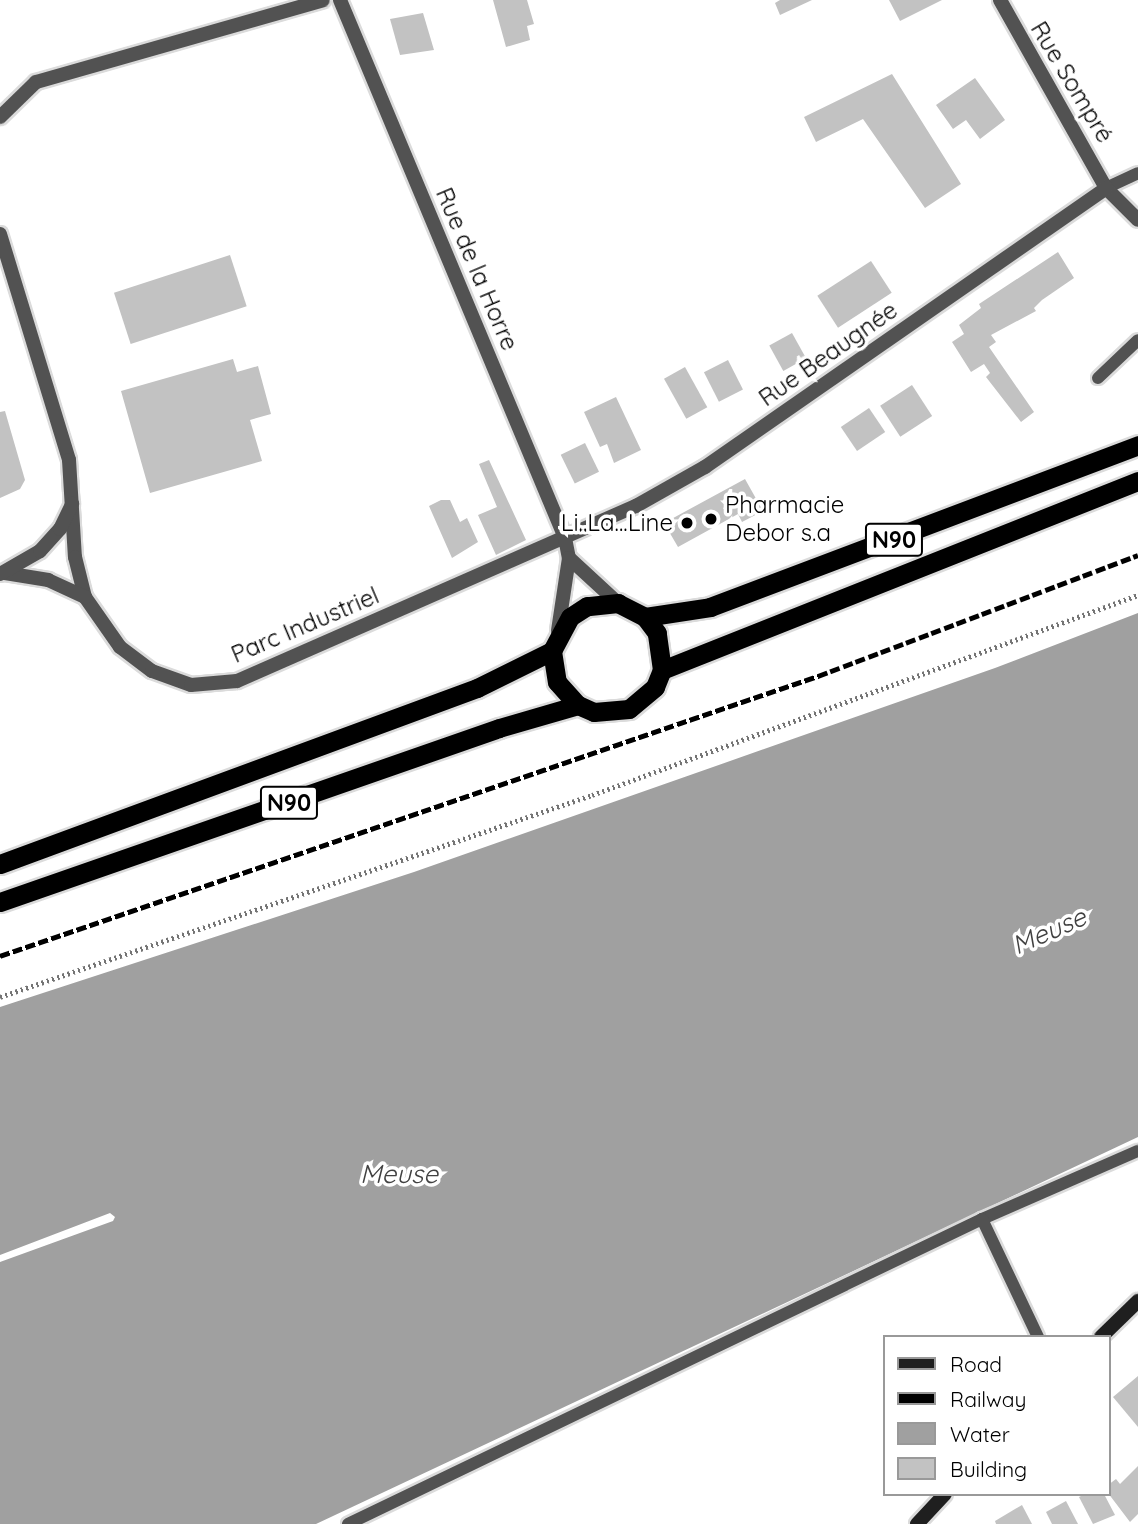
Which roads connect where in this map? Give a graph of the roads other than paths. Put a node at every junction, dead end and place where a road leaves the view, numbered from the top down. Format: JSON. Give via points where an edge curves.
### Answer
{"nodes":[{"id":1,"x":323,"y":0,"type":"edge"},
{"id":2,"x":340,"y":0,"type":"edge"},
{"id":3,"x":1000,"y":0,"type":"edge"},
{"id":4,"x":0,"y":117,"type":"edge"},
{"id":5,"x":1138,"y":173,"type":"edge"},
{"id":6,"x":1106,"y":188,"type":"junction"},
{"id":7,"x":1138,"y":220,"type":"edge"},
{"id":8,"x":0,"y":234,"type":"edge"},
{"id":9,"x":1138,"y":340,"type":"edge"},
{"id":10,"x":1098,"y":378,"type":"dead end"},
{"id":11,"x":1138,"y":445,"type":"edge"},
{"id":12,"x":1138,"y":481,"type":"edge"},
{"id":13,"x":72,"y":504,"type":"junction"},
{"id":14,"x":565,"y":538,"type":"junction"},
{"id":15,"x":569,"y":558,"type":"junction"},
{"id":16,"x":2,"y":574,"type":"edge"},
{"id":17,"x":85,"y":597,"type":"junction"},
{"id":18,"x":618,"y":603,"type":"junction"},
{"id":19,"x":645,"y":617,"type":"junction"},
{"id":20,"x":555,"y":642,"type":"junction"},
{"id":21,"x":662,"y":670,"type":"junction"},
{"id":22,"x":578,"y":705,"type":"junction"},
{"id":23,"x":0,"y":864,"type":"edge"},
{"id":24,"x":0,"y":902,"type":"edge"},
{"id":25,"x":1138,"y":1152,"type":"edge"},
{"id":26,"x":982,"y":1219,"type":"junction"},
{"id":27,"x":1138,"y":1301,"type":"edge"},
{"id":28,"x":1037,"y":1335,"type":"edge"},
{"id":29,"x":1103,"y":1335,"type":"edge"},
{"id":30,"x":943,"y":1496,"type":"edge"},
{"id":31,"x":348,"y":1524,"type":"edge"},
{"id":32,"x":916,"y":1524,"type":"edge"}],
"edges":[{"from":1,"to":4,"type":"street","via":[[36,82]]},
{"from":2,"to":14,"type":"street","name":"Rue de la Horre"},
{"from":3,"to":6,"type":"street","name":"Rue Sompré"},
{"from":5,"to":6,"type":"lane"},
{"from":6,"to":7,"type":"street","name":"Rue Sompré"},
{"from":6,"to":14,"type":"street","name":"Rue Beaugnée","via":[[705,467],[636,506]]},
{"from":8,"to":13,"type":"street","name":"Parc Industriel","via":[[69,460]]},
{"from":9,"to":10,"type":"lane"},
{"from":11,"to":19,"type":"highway","number":"N90","via":[[710,607]]},
{"from":12,"to":21,"type":"highway","number":"N90"},
{"from":13,"to":16,"type":"street","via":[[60,529],[40,551]]},
{"from":13,"to":17,"type":"street","name":"Parc Industriel","via":[[75,557]]},
{"from":14,"to":15,"type":"street","name":"Rue de la Horre"},
{"from":14,"to":17,"type":"street","name":"Parc Industriel","via":[[237,681],[191,685],[152,671],[120,647]]},
{"from":15,"to":18,"type":"street"},
{"from":15,"to":20,"type":"street","name":"Rue de la Horre"},
{"from":16,"to":17,"type":"street","via":[[48,580]]},
{"from":18,"to":19,"type":"highway"},
{"from":18,"to":20,"type":"highway","via":[[587,606],[570,617]]},
{"from":19,"to":21,"type":"highway","via":[[663,651]]},
{"from":20,"to":22,"type":"highway","via":[[557,682]]},
{"from":20,"to":23,"type":"highway","number":"N90","via":[[477,688]]},
{"from":21,"to":22,"type":"highway","via":[[655,687],[629,709],[594,712]]},
{"from":22,"to":24,"type":"highway","number":"N90","via":[[499,727]]},
{"from":25,"to":26,"type":"lane"},
{"from":26,"to":28,"type":"lane"},
{"from":26,"to":31,"type":"lane"},
{"from":27,"to":29,"type":"main road"},
{"from":30,"to":32,"type":"main road"}]}
